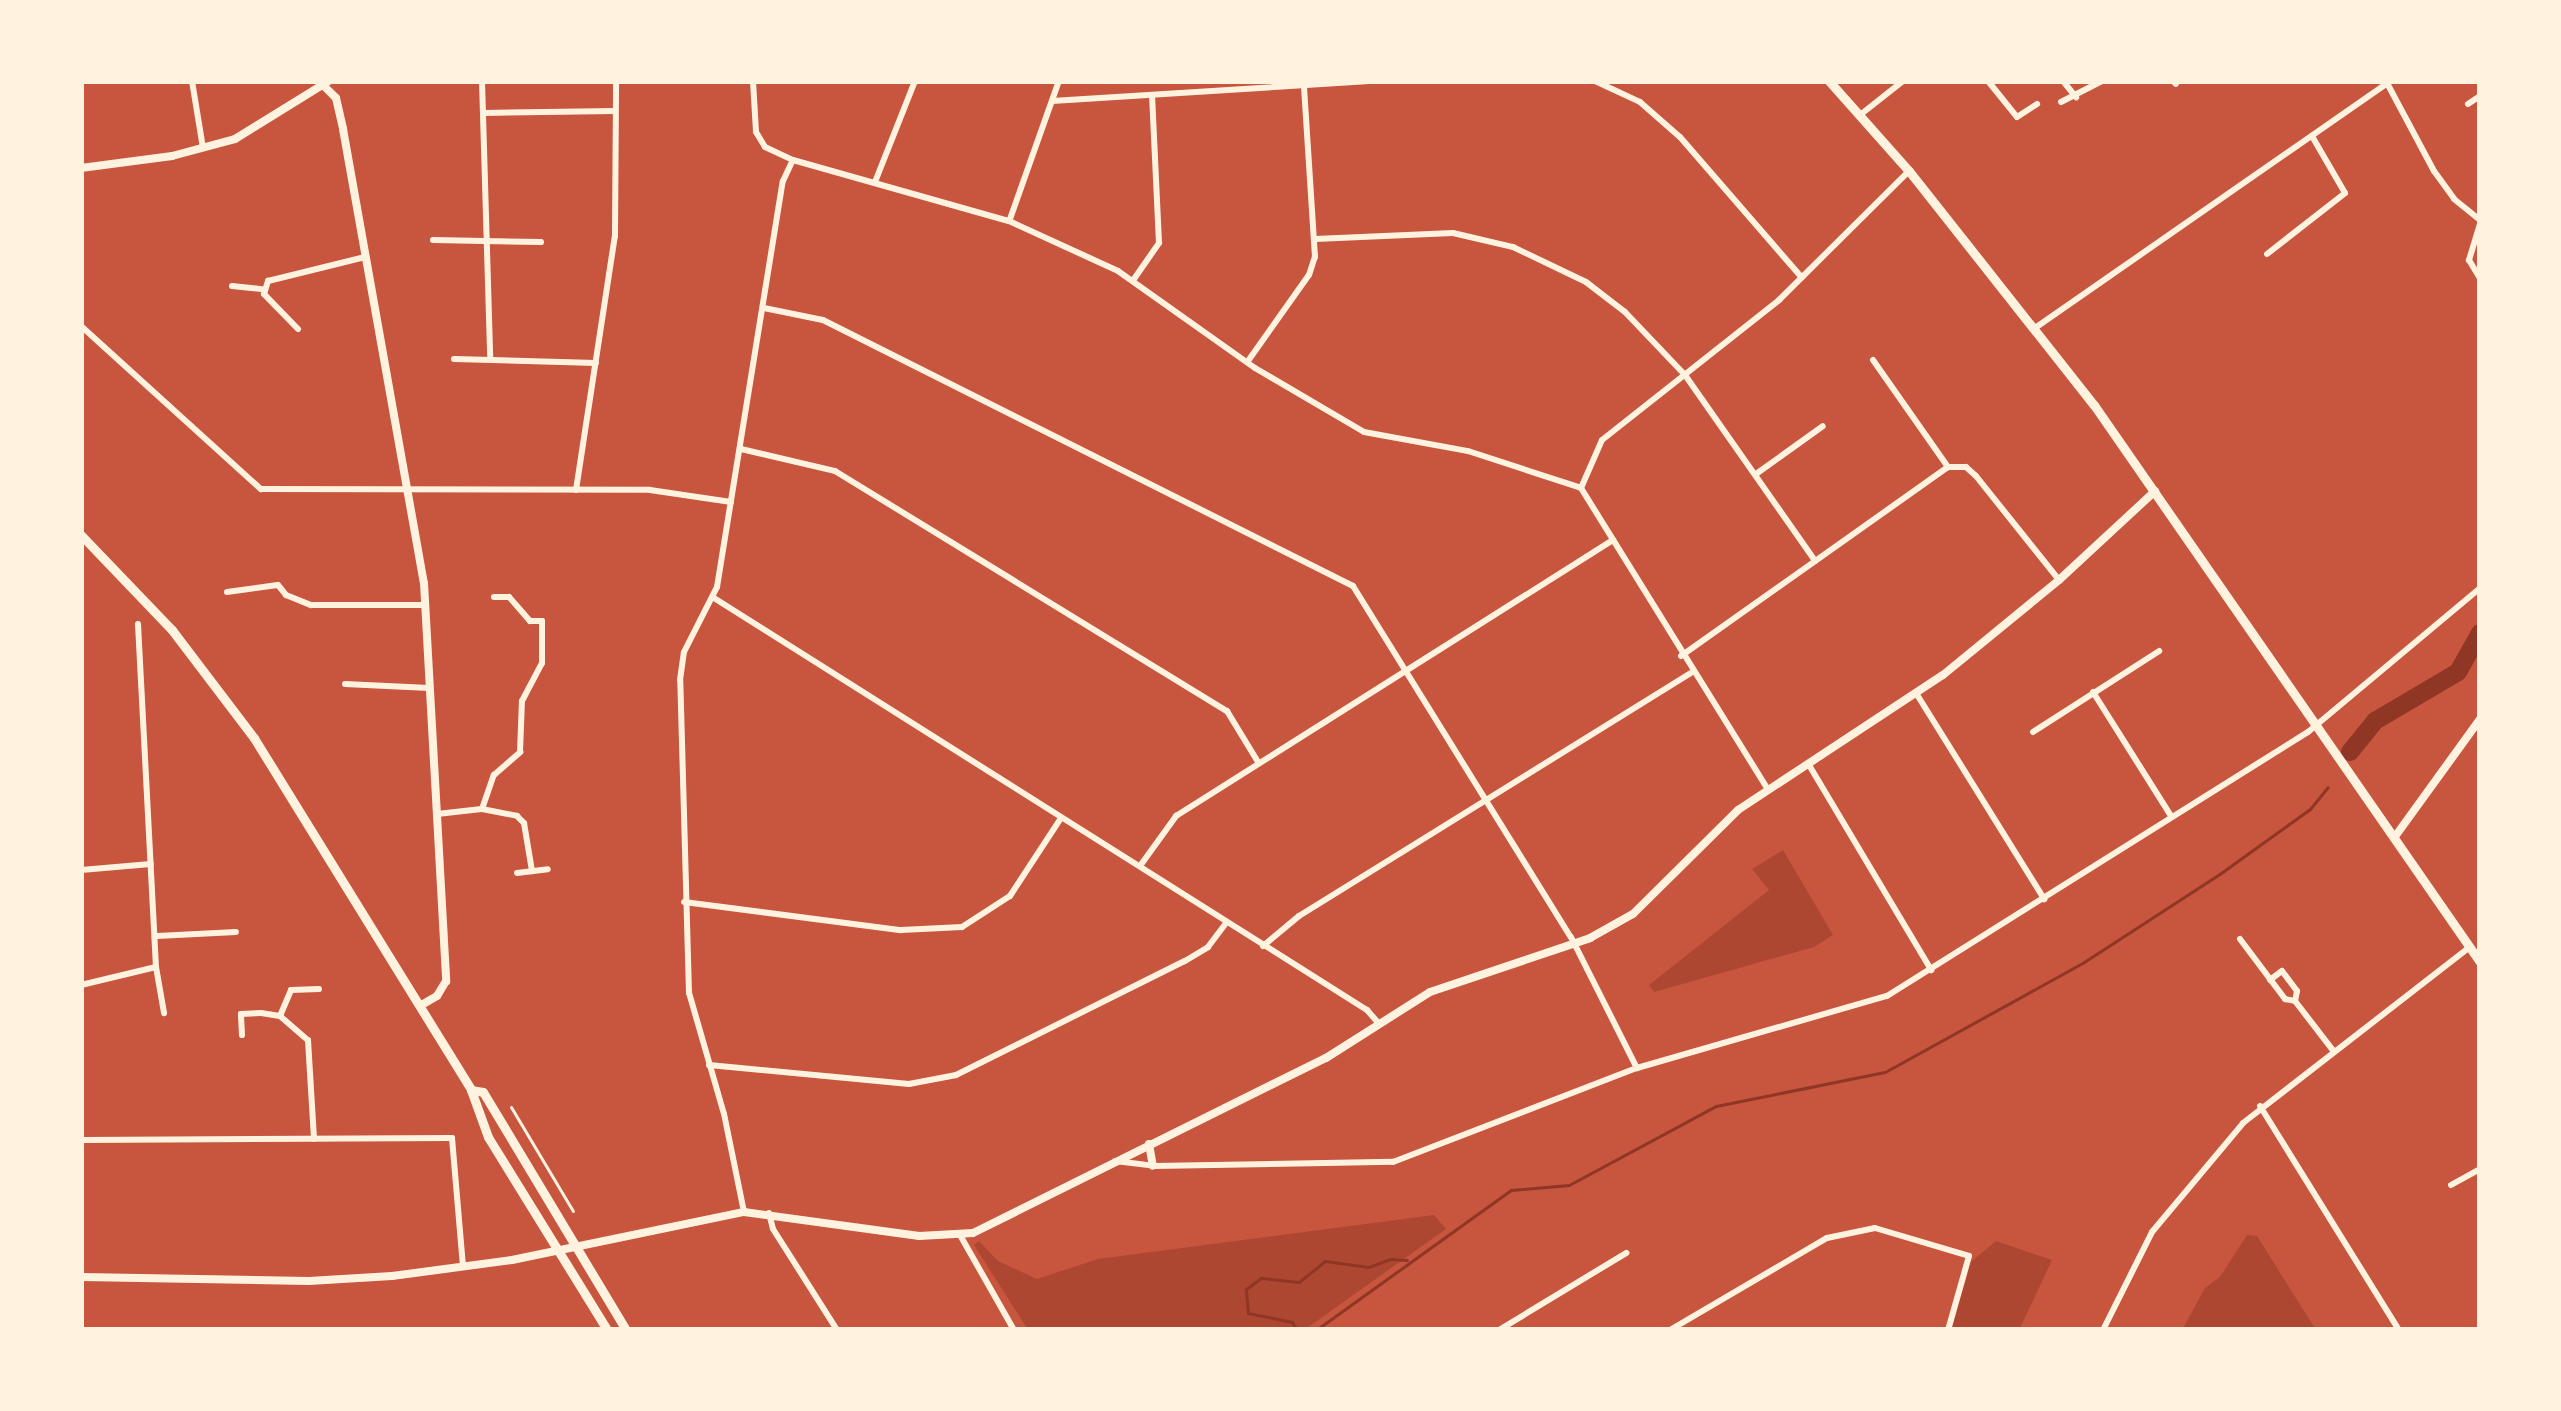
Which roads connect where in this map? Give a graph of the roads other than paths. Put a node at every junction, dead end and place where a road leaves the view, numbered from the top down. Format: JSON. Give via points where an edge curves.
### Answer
{"nodes":[{"id":1,"x":192,"y":81,"type":"edge"},
{"id":2,"x":482,"y":81,"type":"edge"},
{"id":3,"x":616,"y":81,"type":"edge"},
{"id":4,"x":753,"y":81,"type":"edge"},
{"id":5,"x":915,"y":81,"type":"edge"},
{"id":6,"x":1059,"y":81,"type":"edge"},
{"id":7,"x":1372,"y":81,"type":"edge"},
{"id":8,"x":1595,"y":81,"type":"edge"},
{"id":9,"x":1829,"y":81,"type":"edge"},
{"id":10,"x":1903,"y":81,"type":"edge"},
{"id":11,"x":1988,"y":81,"type":"edge"},
{"id":12,"x":2063,"y":81,"type":"edge"},
{"id":13,"x":2102,"y":81,"type":"edge"},
{"id":14,"x":1330,"y":82,"type":"edge"},
{"id":15,"x":2388,"y":82,"type":"edge"},
{"id":16,"x":327,"y":84,"type":"edge"},
{"id":17,"x":1304,"y":86,"type":"junction"},
{"id":18,"x":1152,"y":96,"type":"junction"},
{"id":19,"x":2480,"y":96,"type":"edge"},
{"id":20,"x":2077,"y":97,"type":"junction"},
{"id":21,"x":1052,"y":101,"type":"junction"},
{"id":22,"x":2061,"y":102,"type":"dead end"},
{"id":23,"x":2037,"y":104,"type":"dead end"},
{"id":24,"x":2468,"y":104,"type":"dead end"},
{"id":25,"x":615,"y":111,"type":"junction"},
{"id":26,"x":483,"y":113,"type":"junction"},
{"id":27,"x":1860,"y":115,"type":"junction"},
{"id":28,"x":2312,"y":136,"type":"junction"},
{"id":29,"x":203,"y":149,"type":"junction"},
{"id":30,"x":793,"y":160,"type":"junction"},
{"id":31,"x":81,"y":168,"type":"edge"},
{"id":32,"x":1910,"y":171,"type":"junction"},
{"id":33,"x":875,"y":182,"type":"junction"},
{"id":34,"x":1010,"y":220,"type":"junction"},
{"id":35,"x":2480,"y":222,"type":"edge"},
{"id":36,"x":1315,"y":239,"type":"junction"},
{"id":37,"x":433,"y":240,"type":"dead end"},
{"id":38,"x":485,"y":242,"type":"junction"},
{"id":39,"x":541,"y":242,"type":"dead end"},
{"id":40,"x":2267,"y":254,"type":"dead end"},
{"id":41,"x":365,"y":257,"type":"junction"},
{"id":42,"x":1802,"y":278,"type":"junction"},
{"id":43,"x":2480,"y":278,"type":"edge"},
{"id":44,"x":1134,"y":279,"type":"junction"},
{"id":45,"x":232,"y":286,"type":"dead end"},
{"id":46,"x":262,"y":289,"type":"junction"},
{"id":47,"x":764,"y":308,"type":"junction"},
{"id":48,"x":81,"y":326,"type":"edge"},
{"id":49,"x":2035,"y":328,"type":"junction"},
{"id":50,"x":298,"y":329,"type":"dead end"},
{"id":51,"x":490,"y":358,"type":"junction"},
{"id":52,"x":454,"y":359,"type":"dead end"},
{"id":53,"x":1873,"y":360,"type":"dead end"},
{"id":54,"x":1248,"y":362,"type":"junction"},
{"id":55,"x":596,"y":363,"type":"junction"},
{"id":56,"x":1685,"y":375,"type":"junction"},
{"id":57,"x":1823,"y":426,"type":"dead end"},
{"id":58,"x":741,"y":449,"type":"junction"},
{"id":59,"x":1948,"y":467,"type":"junction"},
{"id":60,"x":1756,"y":474,"type":"junction"},
{"id":61,"x":1581,"y":488,"type":"junction"},
{"id":62,"x":408,"y":490,"type":"junction"},
{"id":63,"x":576,"y":490,"type":"junction"},
{"id":64,"x":2155,"y":491,"type":"junction"},
{"id":65,"x":731,"y":502,"type":"junction"},
{"id":66,"x":81,"y":535,"type":"edge"},
{"id":67,"x":1613,"y":540,"type":"junction"},
{"id":68,"x":1815,"y":561,"type":"junction"},
{"id":69,"x":2060,"y":580,"type":"junction"},
{"id":70,"x":2480,"y":588,"type":"edge"},
{"id":71,"x":226,"y":592,"type":"dead end"},
{"id":72,"x":494,"y":598,"type":"dead end"},
{"id":73,"x":714,"y":598,"type":"junction"},
{"id":74,"x":424,"y":605,"type":"junction"},
{"id":75,"x":138,"y":624,"type":"dead end"},
{"id":76,"x":2159,"y":651,"type":"dead end"},
{"id":77,"x":1681,"y":656,"type":"junction"},
{"id":78,"x":1408,"y":670,"type":"junction"},
{"id":79,"x":1691,"y":673,"type":"junction"},
{"id":80,"x":345,"y":685,"type":"dead end"},
{"id":81,"x":429,"y":688,"type":"junction"},
{"id":82,"x":1916,"y":692,"type":"junction"},
{"id":83,"x":2093,"y":692,"type":"junction"},
{"id":84,"x":2480,"y":719,"type":"edge"},
{"id":85,"x":2312,"y":726,"type":"junction"},
{"id":86,"x":2033,"y":732,"type":"dead end"},
{"id":87,"x":1258,"y":762,"type":"junction"},
{"id":88,"x":1807,"y":762,"type":"junction"},
{"id":89,"x":1767,"y":788,"type":"junction"},
{"id":90,"x":1486,"y":800,"type":"junction"},
{"id":91,"x":482,"y":809,"type":"junction"},
{"id":92,"x":437,"y":814,"type":"junction"},
{"id":93,"x":1061,"y":818,"type":"junction"},
{"id":94,"x":2172,"y":818,"type":"junction"},
{"id":95,"x":2393,"y":839,"type":"junction"},
{"id":96,"x":151,"y":864,"type":"junction"},
{"id":97,"x":1140,"y":866,"type":"junction"},
{"id":98,"x":548,"y":869,"type":"dead end"},
{"id":99,"x":81,"y":870,"type":"edge"},
{"id":100,"x":532,"y":871,"type":"junction"},
{"id":101,"x":517,"y":873,"type":"dead end"},
{"id":102,"x":2044,"y":899,"type":"junction"},
{"id":103,"x":684,"y":902,"type":"junction"},
{"id":104,"x":1226,"y":923,"type":"junction"},
{"id":105,"x":236,"y":932,"type":"dead end"},
{"id":106,"x":158,"y":935,"type":"junction"},
{"id":107,"x":2240,"y":939,"type":"dead end"},
{"id":108,"x":1574,"y":944,"type":"junction"},
{"id":109,"x":1264,"y":946,"type":"junction"},
{"id":110,"x":2469,"y":947,"type":"junction"},
{"id":111,"x":2480,"y":962,"type":"edge"},
{"id":112,"x":156,"y":967,"type":"junction"},
{"id":113,"x":1932,"y":970,"type":"junction"},
{"id":114,"x":2270,"y":980,"type":"junction"},
{"id":115,"x":81,"y":985,"type":"edge"},
{"id":116,"x":319,"y":989,"type":"dead end"},
{"id":117,"x":2295,"y":1000,"type":"junction"},
{"id":118,"x":420,"y":1006,"type":"junction"},
{"id":119,"x":164,"y":1013,"type":"dead end"},
{"id":120,"x":280,"y":1016,"type":"junction"},
{"id":121,"x":1379,"y":1024,"type":"junction"},
{"id":122,"x":242,"y":1035,"type":"dead end"},
{"id":123,"x":2332,"y":1049,"type":"junction"},
{"id":124,"x":709,"y":1065,"type":"junction"},
{"id":125,"x":1637,"y":1068,"type":"junction"},
{"id":126,"x":471,"y":1090,"type":"junction"},
{"id":127,"x":2260,"y":1106,"type":"junction"},
{"id":128,"x":511,"y":1107,"type":"dead end"},
{"id":129,"x":314,"y":1139,"type":"junction"},
{"id":130,"x":81,"y":1140,"type":"edge"},
{"id":131,"x":1149,"y":1144,"type":"junction"},
{"id":132,"x":1115,"y":1161,"type":"junction"},
{"id":133,"x":1153,"y":1166,"type":"junction"},
{"id":134,"x":2480,"y":1169,"type":"edge"},
{"id":135,"x":2451,"y":1184,"type":"dead end"},
{"id":136,"x":573,"y":1211,"type":"dead end"},
{"id":137,"x":744,"y":1212,"type":"junction"},
{"id":138,"x":769,"y":1213,"type":"junction"},
{"id":139,"x":960,"y":1235,"type":"junction"},
{"id":140,"x":576,"y":1246,"type":"junction"},
{"id":141,"x":559,"y":1249,"type":"junction"},
{"id":142,"x":1626,"y":1253,"type":"dead end"},
{"id":143,"x":463,"y":1266,"type":"junction"},
{"id":144,"x":81,"y":1277,"type":"edge"},
{"id":145,"x":607,"y":1330,"type":"edge"},
{"id":146,"x":626,"y":1330,"type":"edge"},
{"id":147,"x":837,"y":1330,"type":"edge"},
{"id":148,"x":1014,"y":1330,"type":"edge"},
{"id":149,"x":1499,"y":1330,"type":"edge"},
{"id":150,"x":1670,"y":1330,"type":"edge"},
{"id":151,"x":1948,"y":1330,"type":"edge"},
{"id":152,"x":2103,"y":1330,"type":"edge"},
{"id":153,"x":2399,"y":1330,"type":"edge"}],
"edges":[{"from":1,"to":29,"type":"street"},
{"from":2,"to":26,"type":"street"},
{"from":3,"to":25,"type":"street"},
{"from":4,"to":30,"type":"street","via":[[757,138]]},
{"from":5,"to":33,"type":"street"},
{"from":6,"to":21,"type":"street"},
{"from":7,"to":14,"type":"street"},
{"from":8,"to":42,"type":"street","via":[[1640,102],[1680,136]]},
{"from":9,"to":27,"type":"highway"},
{"from":10,"to":27,"type":"street"},
{"from":11,"to":23,"type":"street","via":[[2017,117]]},
{"from":12,"to":20,"type":"street"},
{"from":13,"to":20,"type":"street"},
{"from":14,"to":17,"type":"street"},
{"from":15,"to":28,"type":"street"},
{"from":15,"to":35,"type":"street","via":[[2434,171]]},
{"from":16,"to":29,"type":"street","via":[[258,128]]},
{"from":16,"to":41,"type":"street","via":[[340,114]]},
{"from":17,"to":18,"type":"street"},
{"from":17,"to":36,"type":"street"},
{"from":18,"to":21,"type":"street"},
{"from":18,"to":44,"type":"street","via":[[1160,243]]},
{"from":19,"to":24,"type":"street"},
{"from":20,"to":22,"type":"street"},
{"from":21,"to":34,"type":"street"},
{"from":25,"to":26,"type":"street"},
{"from":25,"to":55,"type":"street","via":[[615,236]]},
{"from":26,"to":38,"type":"street"},
{"from":27,"to":32,"type":"highway"},
{"from":28,"to":40,"type":"street","via":[[2345,193]]},
{"from":28,"to":49,"type":"street"},
{"from":29,"to":31,"type":"street"},
{"from":30,"to":33,"type":"street"},
{"from":30,"to":47,"type":"street"},
{"from":32,"to":42,"type":"street"},
{"from":32,"to":49,"type":"highway"},
{"from":33,"to":34,"type":"street"},
{"from":34,"to":44,"type":"street"},
{"from":35,"to":43,"type":"street","via":[[2469,249]]},
{"from":36,"to":54,"type":"street","via":[[1309,275]]},
{"from":36,"to":56,"type":"street","via":[[1425,230],[1513,248],[1592,286]]},
{"from":37,"to":38,"type":"street"},
{"from":38,"to":39,"type":"street"},
{"from":38,"to":51,"type":"street"},
{"from":41,"to":46,"type":"street","via":[[298,270]]},
{"from":41,"to":62,"type":"street"},
{"from":42,"to":56,"type":"street"},
{"from":44,"to":54,"type":"street"},
{"from":45,"to":46,"type":"street"},
{"from":46,"to":50,"type":"street"},
{"from":47,"to":58,"type":"street"},
{"from":47,"to":78,"type":"street","via":[[823,320],[1340,576]]},
{"from":48,"to":62,"type":"street","via":[[261,489]]},
{"from":49,"to":64,"type":"highway"},
{"from":51,"to":52,"type":"street"},
{"from":51,"to":55,"type":"street"},
{"from":53,"to":59,"type":"street"},
{"from":54,"to":61,"type":"street","via":[[1364,432],[1468,451]]},
{"from":55,"to":63,"type":"street"},
{"from":56,"to":60,"type":"street"},
{"from":56,"to":61,"type":"street","via":[[1602,440]]},
{"from":57,"to":60,"type":"street"},
{"from":58,"to":65,"type":"street"},
{"from":58,"to":87,"type":"street","via":[[835,471],[1227,711]]},
{"from":59,"to":68,"type":"street"},
{"from":59,"to":69,"type":"street","via":[[1976,476]]},
{"from":60,"to":68,"type":"street"},
{"from":61,"to":67,"type":"street"},
{"from":62,"to":63,"type":"street"},
{"from":62,"to":74,"type":"street"},
{"from":63,"to":65,"type":"street"},
{"from":64,"to":69,"type":"street"},
{"from":64,"to":85,"type":"highway"},
{"from":65,"to":73,"type":"street"},
{"from":66,"to":118,"type":"highway","via":[[172,630],[254,738]]},
{"from":67,"to":77,"type":"street"},
{"from":67,"to":78,"type":"street"},
{"from":68,"to":77,"type":"street"},
{"from":69,"to":82,"type":"street"},
{"from":70,"to":85,"type":"street"},
{"from":71,"to":74,"type":"street","via":[[278,585],[311,605]]},
{"from":72,"to":91,"type":"street","via":[[509,597],[530,621],[542,621],[542,663],[522,701],[520,752],[494,775]]},
{"from":73,"to":93,"type":"street"},
{"from":73,"to":103,"type":"street","via":[[681,662]]},
{"from":74,"to":81,"type":"street"},
{"from":75,"to":96,"type":"street"},
{"from":76,"to":83,"type":"street"},
{"from":77,"to":79,"type":"street"},
{"from":78,"to":87,"type":"street"},
{"from":78,"to":90,"type":"street"},
{"from":79,"to":89,"type":"street"},
{"from":79,"to":90,"type":"street"},
{"from":80,"to":81,"type":"street"},
{"from":81,"to":92,"type":"street"},
{"from":82,"to":88,"type":"street"},
{"from":82,"to":102,"type":"street"},
{"from":83,"to":86,"type":"street"},
{"from":83,"to":94,"type":"street"},
{"from":84,"to":95,"type":"street"},
{"from":85,"to":94,"type":"street"},
{"from":85,"to":95,"type":"highway","via":[[2367,814]]},
{"from":87,"to":97,"type":"street","via":[[1176,816]]},
{"from":88,"to":89,"type":"street"},
{"from":88,"to":113,"type":"street"},
{"from":89,"to":108,"type":"street","via":[[1652,900]]},
{"from":90,"to":108,"type":"street"},
{"from":90,"to":109,"type":"street"},
{"from":91,"to":92,"type":"street"},
{"from":91,"to":100,"type":"street","via":[[518,816]]},
{"from":92,"to":118,"type":"street","via":[[446,981]]},
{"from":93,"to":97,"type":"street"},
{"from":93,"to":103,"type":"street","via":[[1010,896],[962,927],[902,930]]},
{"from":94,"to":102,"type":"street"},
{"from":95,"to":110,"type":"highway"},
{"from":96,"to":99,"type":"street"},
{"from":96,"to":106,"type":"street"},
{"from":97,"to":104,"type":"street"},
{"from":98,"to":100,"type":"street"},
{"from":100,"to":101,"type":"street"},
{"from":102,"to":113,"type":"street"},
{"from":103,"to":124,"type":"street","via":[[688,993]]},
{"from":104,"to":109,"type":"street"},
{"from":104,"to":124,"type":"street","via":[[1185,962],[956,1075],[909,1084]]},
{"from":105,"to":106,"type":"street"},
{"from":106,"to":112,"type":"street"},
{"from":107,"to":114,"type":"street"},
{"from":108,"to":121,"type":"street","via":[[1430,992]]},
{"from":108,"to":125,"type":"street"},
{"from":109,"to":121,"type":"street"},
{"from":110,"to":111,"type":"highway"},
{"from":110,"to":123,"type":"street"},
{"from":112,"to":115,"type":"street"},
{"from":112,"to":119,"type":"street"},
{"from":113,"to":125,"type":"street","via":[[1887,996]]},
{"from":114,"to":117,"type":"street"},
{"from":114,"to":117,"type":"street","via":[[2282,971]]},
{"from":116,"to":120,"type":"street","via":[[291,991]]},
{"from":117,"to":123,"type":"street"},
{"from":118,"to":126,"type":"highway"},
{"from":120,"to":122,"type":"street","via":[[241,1014]]},
{"from":120,"to":129,"type":"street","via":[[310,1045]]},
{"from":121,"to":131,"type":"street"},
{"from":123,"to":127,"type":"street"},
{"from":124,"to":137,"type":"street"},
{"from":125,"to":133,"type":"street","via":[[1393,1162]]},
{"from":126,"to":140,"type":"highway","via":[[483,1092]]},
{"from":126,"to":141,"type":"highway","via":[[485,1131]]},
{"from":127,"to":152,"type":"street","via":[[2152,1232]]},
{"from":127,"to":153,"type":"street"},
{"from":128,"to":136,"type":"lane"},
{"from":129,"to":130,"type":"street"},
{"from":129,"to":143,"type":"street","via":[[452,1138]]},
{"from":131,"to":132,"type":"street"},
{"from":131,"to":133,"type":"street"},
{"from":132,"to":133,"type":"street"},
{"from":132,"to":139,"type":"street"},
{"from":134,"to":135,"type":"street"},
{"from":137,"to":138,"type":"street"},
{"from":137,"to":140,"type":"street"},
{"from":138,"to":139,"type":"street"},
{"from":138,"to":147,"type":"street"},
{"from":139,"to":148,"type":"street"},
{"from":140,"to":141,"type":"street"},
{"from":140,"to":146,"type":"highway"},
{"from":141,"to":143,"type":"street"},
{"from":141,"to":145,"type":"highway"},
{"from":142,"to":149,"type":"street"},
{"from":143,"to":144,"type":"street","via":[[310,1281]]},
{"from":150,"to":151,"type":"street","via":[[1798,1252],[1847,1232],[1888,1230],[1969,1256]]}]}
